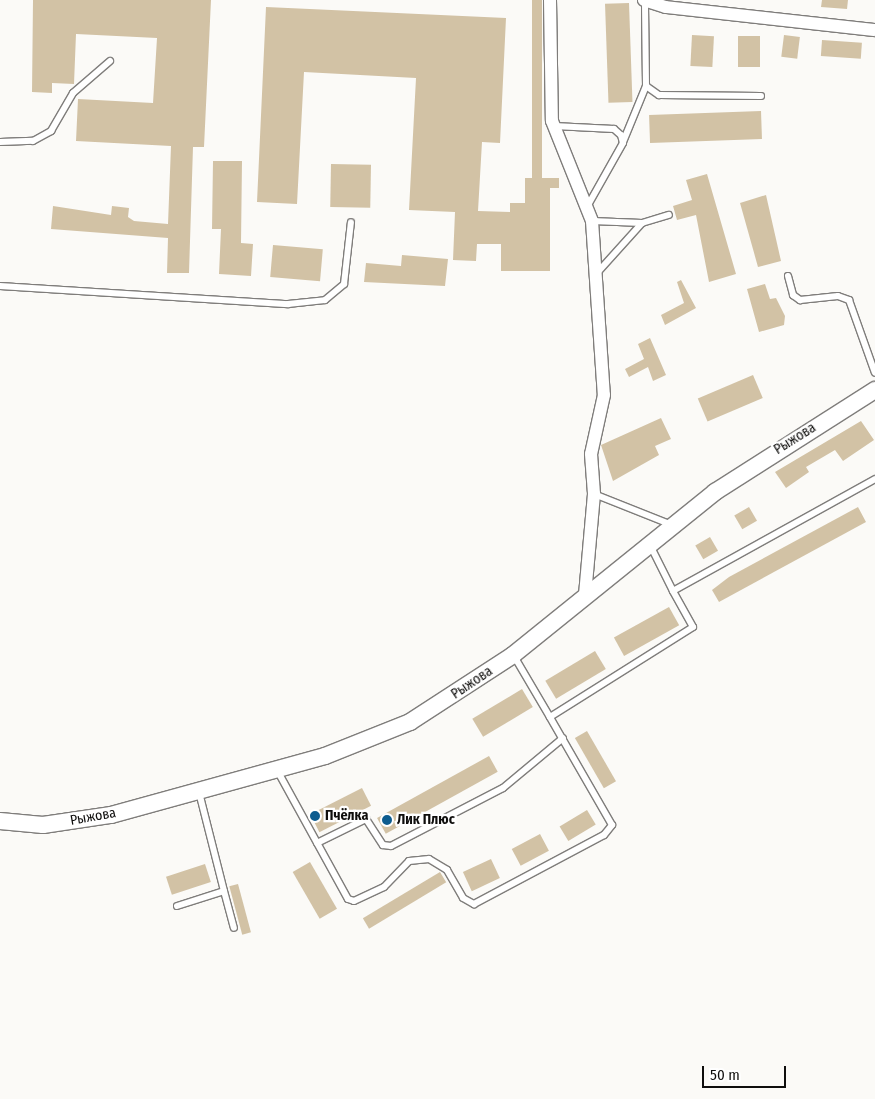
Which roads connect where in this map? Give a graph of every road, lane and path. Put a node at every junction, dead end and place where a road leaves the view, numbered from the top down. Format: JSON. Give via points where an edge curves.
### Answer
{"nodes":[{"id":1,"x":550,"y":0,"type":"edge"},
{"id":2,"x":645,"y":0,"type":"edge"},
{"id":3,"x":875,"y":30,"type":"edge"},
{"id":4,"x":110,"y":61,"type":"dead end"},
{"id":5,"x":646,"y":86,"type":"junction"},
{"id":6,"x":761,"y":96,"type":"dead end"},
{"id":7,"x":554,"y":126,"type":"junction"},
{"id":8,"x":0,"y":142,"type":"edge"},
{"id":9,"x":623,"y":143,"type":"junction"},
{"id":10,"x":588,"y":206,"type":"junction"},
{"id":11,"x":669,"y":215,"type":"dead end"},
{"id":12,"x":592,"y":220,"type":"junction"},
{"id":13,"x":350,"y":222,"type":"dead end"},
{"id":14,"x":642,"y":223,"type":"junction"},
{"id":15,"x":596,"y":274,"type":"junction"},
{"id":16,"x":788,"y":276,"type":"dead end"},
{"id":17,"x":0,"y":286,"type":"edge"},
{"id":18,"x":875,"y":373,"type":"edge"},
{"id":19,"x":875,"y":390,"type":"edge"},
{"id":20,"x":875,"y":479,"type":"edge"},
{"id":21,"x":594,"y":494,"type":"junction"},
{"id":22,"x":672,"y":524,"type":"junction"},
{"id":23,"x":649,"y":544,"type":"junction"},
{"id":24,"x":673,"y":591,"type":"junction"},
{"id":25,"x":585,"y":594,"type":"junction"},
{"id":26,"x":513,"y":655,"type":"junction"},
{"id":27,"x":550,"y":717,"type":"junction"},
{"id":28,"x":562,"y":738,"type":"junction"},
{"id":29,"x":277,"y":770,"type":"junction"},
{"id":30,"x":199,"y":791,"type":"junction"},
{"id":31,"x":0,"y":821,"type":"edge"},
{"id":32,"x":317,"y":843,"type":"junction"},
{"id":33,"x":224,"y":891,"type":"junction"},
{"id":34,"x":177,"y":906,"type":"dead end"},
{"id":35,"x":234,"y":928,"type":"dead end"}],
"edges":[{"from":1,"to":7,"type":"street"},
{"from":2,"to":3,"type":"street","via":[[666,7]]},
{"from":2,"to":5,"type":"lane"},
{"from":4,"to":8,"type":"lane","via":[[73,93],[51,131],[33,141]]},
{"from":5,"to":6,"type":"lane","via":[[659,95]]},
{"from":5,"to":9,"type":"lane"},
{"from":7,"to":9,"type":"lane","via":[[614,129]]},
{"from":7,"to":10,"type":"street"},
{"from":9,"to":10,"type":"lane"},
{"from":10,"to":12,"type":"street"},
{"from":11,"to":14,"type":"lane"},
{"from":12,"to":14,"type":"lane"},
{"from":12,"to":15,"type":"street"},
{"from":13,"to":17,"type":"lane","via":[[344,284],[325,300],[288,304]]},
{"from":14,"to":15,"type":"lane"},
{"from":15,"to":21,"type":"street","via":[[604,395],[591,454]]},
{"from":16,"to":18,"type":"lane","via":[[793,295],[800,300],[838,296],[849,300]]},
{"from":19,"to":22,"type":"street","name":"Рыжова","via":[[759,462]]},
{"from":20,"to":24,"type":"lane"},
{"from":21,"to":22,"type":"lane"},
{"from":21,"to":25,"type":"street"},
{"from":22,"to":23,"type":"street","name":"Рыжова"},
{"from":23,"to":24,"type":"lane"},
{"from":23,"to":25,"type":"street","name":"Рыжова"},
{"from":24,"to":27,"type":"lane","via":[[693,627]]},
{"from":25,"to":26,"type":"street","name":"Рыжова"},
{"from":26,"to":27,"type":"lane"},
{"from":26,"to":29,"type":"street","name":"Рыжова","via":[[410,722],[350,748]]},
{"from":27,"to":28,"type":"lane"},
{"from":28,"to":32,"type":"lane","via":[[503,788],[391,846],[383,845],[366,819]]},
{"from":28,"to":32,"type":"lane","via":[[612,825],[604,835],[479,902],[466,901],[447,870],[436,860],[422,858],[403,864],[384,887],[351,901]]},
{"from":29,"to":30,"type":"street","name":"Рыжова"},
{"from":29,"to":32,"type":"lane"},
{"from":30,"to":31,"type":"street","name":"Рыжова","via":[[75,822]]},
{"from":30,"to":33,"type":"lane"},
{"from":33,"to":34,"type":"lane"},
{"from":33,"to":35,"type":"lane"}]}
